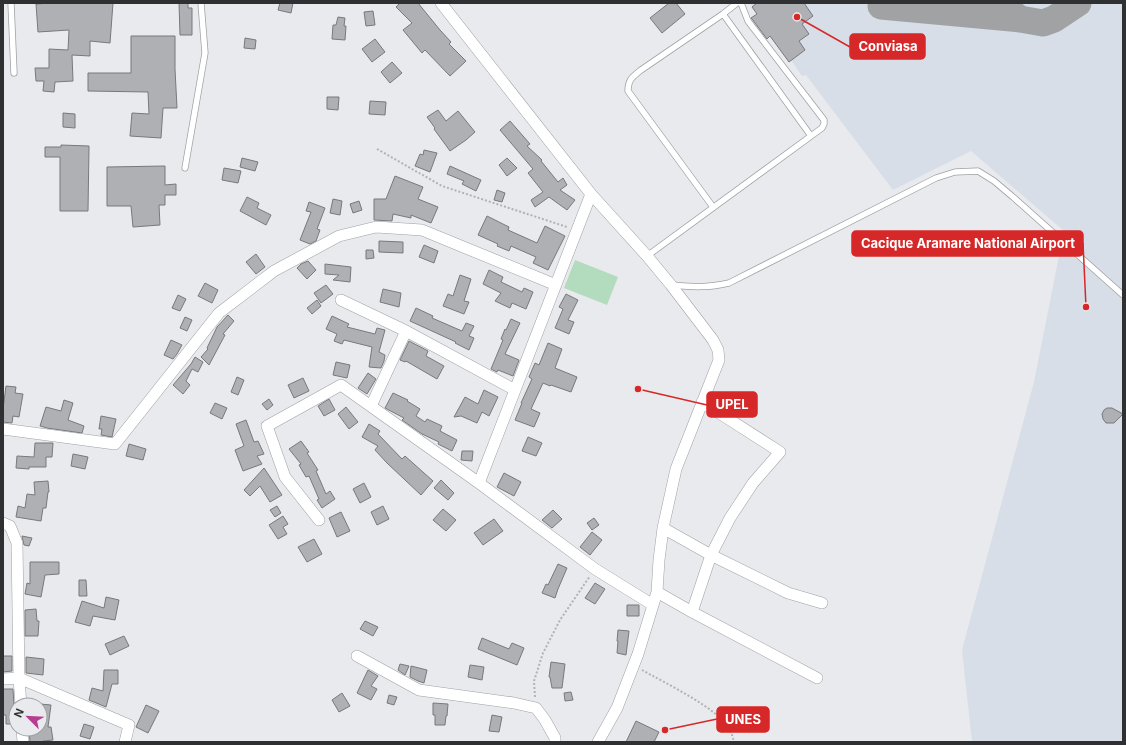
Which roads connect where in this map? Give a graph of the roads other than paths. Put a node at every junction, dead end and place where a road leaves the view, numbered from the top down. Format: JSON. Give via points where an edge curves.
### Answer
{"nodes":[{"id":1,"x":11,"y":3,"type":"edge"},
{"id":2,"x":201,"y":3,"type":"edge"},
{"id":3,"x":441,"y":3,"type":"edge"},
{"id":4,"x":737,"y":3,"type":"edge"},
{"id":5,"x":741,"y":3,"type":"edge"},
{"id":6,"x":723,"y":14,"type":"junction"},
{"id":7,"x":14,"y":73,"type":"dead end"},
{"id":8,"x":811,"y":136,"type":"junction"},
{"id":9,"x":185,"y":168,"type":"dead end"},
{"id":10,"x":591,"y":194,"type":"junction"},
{"id":11,"x":713,"y":207,"type":"junction"},
{"id":12,"x":647,"y":256,"type":"junction"},
{"id":13,"x":556,"y":285,"type":"junction"},
{"id":14,"x":672,"y":285,"type":"junction"},
{"id":15,"x":1123,"y":295,"type":"edge"},
{"id":16,"x":341,"y":300,"type":"dead end"},
{"id":17,"x":406,"y":331,"type":"junction"},
{"id":18,"x":515,"y":390,"type":"junction"},
{"id":19,"x":702,"y":402,"type":"junction"},
{"id":20,"x":371,"y":406,"type":"junction"},
{"id":21,"x":3,"y":429,"type":"edge"},
{"id":22,"x":479,"y":483,"type":"junction"},
{"id":23,"x":319,"y":520,"type":"dead end"},
{"id":24,"x":3,"y":523,"type":"edge"},
{"id":25,"x":663,"y":528,"type":"junction"},
{"id":26,"x":711,"y":555,"type":"junction"},
{"id":27,"x":657,"y":592,"type":"junction"},
{"id":28,"x":822,"y":603,"type":"dead end"},
{"id":29,"x":653,"y":606,"type":"junction"},
{"id":30,"x":692,"y":612,"type":"junction"},
{"id":31,"x":356,"y":656,"type":"dead end"},
{"id":32,"x":19,"y":678,"type":"junction"},
{"id":33,"x":817,"y":678,"type":"dead end"},
{"id":34,"x":3,"y":679,"type":"edge"},
{"id":35,"x":20,"y":697,"type":"edge"},
{"id":36,"x":125,"y":742,"type":"edge"},
{"id":37,"x":555,"y":742,"type":"edge"},
{"id":38,"x":598,"y":742,"type":"edge"}],
"edges":[{"from":1,"to":7,"type":"lane"},
{"from":2,"to":9,"type":"lane","via":[[205,54]]},
{"from":3,"to":10,"type":"street"},
{"from":4,"to":6,"type":"lane"},
{"from":5,"to":8,"type":"lane","via":[[748,21],[824,120],[822,128]]},
{"from":6,"to":8,"type":"lane"},
{"from":6,"to":11,"type":"lane","via":[[641,70],[628,84],[628,91]]},
{"from":8,"to":11,"type":"lane"},
{"from":10,"to":12,"type":"street"},
{"from":10,"to":13,"type":"street"},
{"from":11,"to":12,"type":"lane"},
{"from":12,"to":14,"type":"street"},
{"from":13,"to":18,"type":"street"},
{"from":13,"to":21,"type":"street","via":[[422,230],[376,227],[339,236],[274,271],[219,313],[115,444]]},
{"from":14,"to":15,"type":"lane","via":[[711,287],[729,283],[936,178],[954,172],[978,171],[1013,197]]},
{"from":14,"to":19,"type":"street","via":[[718,350],[719,360]]},
{"from":16,"to":17,"type":"street"},
{"from":17,"to":18,"type":"street"},
{"from":17,"to":20,"type":"street"},
{"from":18,"to":22,"type":"street"},
{"from":19,"to":25,"type":"street","via":[[676,469]]},
{"from":19,"to":26,"type":"street","via":[[780,452],[753,483],[730,518]]},
{"from":20,"to":22,"type":"street"},
{"from":20,"to":23,"type":"street","via":[[341,385],[267,426],[286,476]]},
{"from":22,"to":29,"type":"street","via":[[595,569]]},
{"from":24,"to":32,"type":"street","via":[[10,526],[17,543]]},
{"from":25,"to":26,"type":"street"},
{"from":25,"to":27,"type":"street"},
{"from":26,"to":28,"type":"street","via":[[788,593]]},
{"from":26,"to":30,"type":"street"},
{"from":27,"to":29,"type":"street"},
{"from":27,"to":30,"type":"street"},
{"from":29,"to":38,"type":"street","via":[[618,708]]},
{"from":30,"to":33,"type":"street"},
{"from":31,"to":37,"type":"street","via":[[419,690],[536,708],[545,720]]},
{"from":32,"to":34,"type":"street"},
{"from":32,"to":35,"type":"street"},
{"from":32,"to":36,"type":"street","via":[[129,725]]}]}
